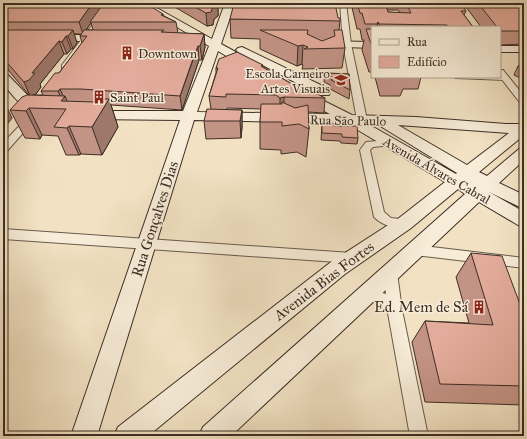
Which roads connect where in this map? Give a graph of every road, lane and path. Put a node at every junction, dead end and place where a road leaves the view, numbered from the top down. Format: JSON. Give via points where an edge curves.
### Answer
{"nodes":[{"id":1,"x":141,"y":3,"type":"edge"},
{"id":2,"x":155,"y":3,"type":"edge"},
{"id":3,"x":230,"y":3,"type":"edge"},
{"id":4,"x":343,"y":3,"type":"edge"},
{"id":5,"x":117,"y":4,"type":"edge"},
{"id":6,"x":3,"y":38,"type":"edge"},
{"id":7,"x":85,"y":38,"type":"junction"},
{"id":8,"x":115,"y":38,"type":"edge"},
{"id":9,"x":183,"y":39,"type":"edge"},
{"id":10,"x":203,"y":39,"type":"junction"},
{"id":11,"x":255,"y":43,"type":"dead end"},
{"id":12,"x":221,"y":44,"type":"junction"},
{"id":13,"x":309,"y":44,"type":"edge"},
{"id":14,"x":347,"y":44,"type":"junction"},
{"id":15,"x":371,"y":45,"type":"edge"},
{"id":16,"x":501,"y":48,"type":"edge"},
{"id":17,"x":524,"y":49,"type":"edge"},
{"id":18,"x":502,"y":75,"type":"edge"},
{"id":19,"x":3,"y":77,"type":"edge"},
{"id":20,"x":58,"y":77,"type":"edge"},
{"id":21,"x":332,"y":96,"type":"dead end"},
{"id":22,"x":524,"y":102,"type":"edge"},
{"id":23,"x":346,"y":103,"type":"dead end"},
{"id":24,"x":29,"y":111,"type":"junction"},
{"id":25,"x":53,"y":114,"type":"edge"},
{"id":26,"x":72,"y":114,"type":"edge"},
{"id":27,"x":189,"y":115,"type":"junction"},
{"id":28,"x":358,"y":117,"type":"junction"},
{"id":29,"x":379,"y":120,"type":"junction"},
{"id":30,"x":491,"y":128,"type":"junction"},
{"id":31,"x":524,"y":129,"type":"edge"},
{"id":32,"x":506,"y":142,"type":"junction"},
{"id":33,"x":389,"y":143,"type":"junction"},
{"id":34,"x":3,"y":149,"type":"edge"},
{"id":35,"x":524,"y":152,"type":"edge"},
{"id":36,"x":462,"y":177,"type":"junction"},
{"id":37,"x":483,"y":189,"type":"junction"},
{"id":38,"x":524,"y":203,"type":"edge"},
{"id":39,"x":524,"y":220,"type":"edge"},
{"id":40,"x":405,"y":223,"type":"junction"},
{"id":41,"x":3,"y":234,"type":"edge"},
{"id":42,"x":147,"y":243,"type":"junction"},
{"id":43,"x":416,"y":250,"type":"junction"},
{"id":44,"x":339,"y":261,"type":"junction"},
{"id":45,"x":524,"y":263,"type":"edge"},
{"id":46,"x":390,"y":273,"type":"junction"},
{"id":47,"x":366,"y":294,"type":"junction"},
{"id":48,"x":395,"y":310,"type":"junction"},
{"id":49,"x":84,"y":436,"type":"edge"},
{"id":50,"x":127,"y":436,"type":"edge"},
{"id":51,"x":212,"y":436,"type":"edge"},
{"id":52,"x":419,"y":436,"type":"edge"}],
"edges":[{"from":1,"to":10,"type":"street","name":"Avenida Álvares Cabral"},
{"from":2,"to":12,"type":"street","name":"Avenida Álvares Cabral"},
{"from":3,"to":12,"type":"street","name":"Rua Gonçalves Dias"},
{"from":4,"to":14,"type":"street"},
{"from":5,"to":7,"type":"street","via":[[105,12]]},
{"from":6,"to":7,"type":"street"},
{"from":7,"to":8,"type":"street"},
{"from":7,"to":20,"type":"street"},
{"from":9,"to":10,"type":"street"},
{"from":10,"to":12,"type":"street","name":"Avenida Álvares Cabral"},
{"from":11,"to":12,"type":"street"},
{"from":12,"to":21,"type":"street","name":"Avenida Álvares Cabral"},
{"from":12,"to":27,"type":"street","name":"Rua Gonçalves Dias"},
{"from":12,"to":28,"type":"street","name":"Avenida Álvares Cabral"},
{"from":13,"to":14,"type":"street"},
{"from":14,"to":15,"type":"street"},
{"from":14,"to":28,"type":"street"},
{"from":16,"to":17,"type":"street"},
{"from":18,"to":22,"type":"street"},
{"from":19,"to":24,"type":"street"},
{"from":23,"to":28,"type":"street","name":"Avenida Álvares Cabral"},
{"from":24,"to":25,"type":"street"},
{"from":24,"to":34,"type":"street"},
{"from":26,"to":27,"type":"street","name":"Rua São Paulo"},
{"from":27,"to":28,"type":"street","name":"Rua São Paulo"},
{"from":27,"to":42,"type":"street","name":"Rua Gonçalves Dias"},
{"from":28,"to":29,"type":"street","name":"Rua São Paulo"},
{"from":28,"to":33,"type":"street","name":"Avenida Álvares Cabral"},
{"from":29,"to":30,"type":"street","name":"Rua São Paulo"},
{"from":29,"to":36,"type":"street","name":"Avenida Álvares Cabral"},
{"from":30,"to":31,"type":"street","name":"Rua São Paulo"},
{"from":30,"to":32,"type":"street","via":[[502,133]]},
{"from":31,"to":32,"type":"street","name":"Avenida Bias Fortes"},
{"from":32,"to":36,"type":"street","name":"Avenida Bias Fortes"},
{"from":33,"to":36,"type":"street","name":"Avenida Álvares Cabral"},
{"from":33,"to":40,"type":"street","via":[[370,144],[365,150],[378,214],[390,223]]},
{"from":35,"to":37,"type":"street"},
{"from":36,"to":37,"type":"street","name":"Avenida Álvares Cabral"},
{"from":36,"to":40,"type":"street","name":"Avenida Bias Fortes"},
{"from":37,"to":38,"type":"street","name":"Avenida Álvares Cabral"},
{"from":37,"to":39,"type":"street","name":"Avenida Álvares Cabral"},
{"from":37,"to":43,"type":"street"},
{"from":40,"to":44,"type":"street","name":"Avenida Bias Fortes"},
{"from":41,"to":42,"type":"street"},
{"from":42,"to":44,"type":"street"},
{"from":42,"to":49,"type":"street","name":"Rua Gonçalves Dias"},
{"from":43,"to":45,"type":"street"},
{"from":43,"to":46,"type":"street"},
{"from":44,"to":50,"type":"street","name":"Avenida Bias Fortes"},
{"from":46,"to":47,"type":"street"},
{"from":46,"to":48,"type":"street"},
{"from":47,"to":48,"type":"street","via":[[382,298]]},
{"from":47,"to":51,"type":"street"},
{"from":48,"to":52,"type":"street"}]}
